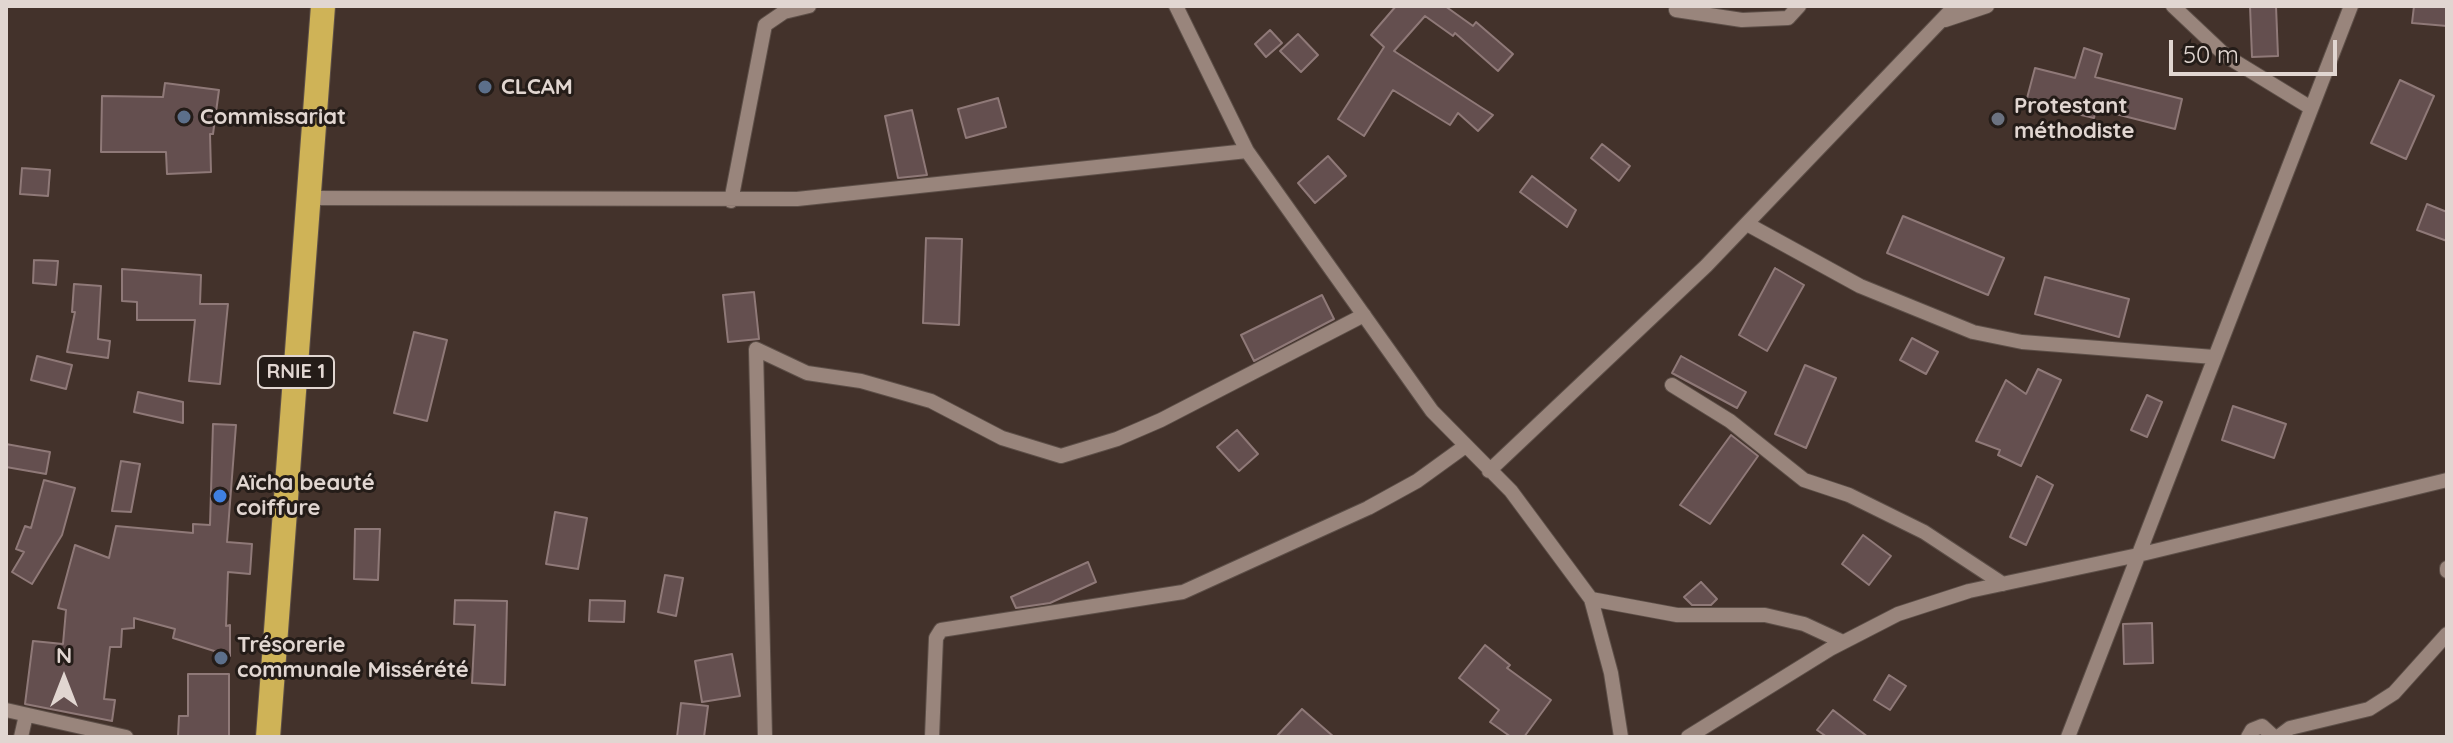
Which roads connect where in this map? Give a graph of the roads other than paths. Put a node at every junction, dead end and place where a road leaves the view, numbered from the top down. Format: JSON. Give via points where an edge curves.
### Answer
{"nodes":[{"id":1,"x":323,"y":6,"type":"edge"},
{"id":2,"x":809,"y":6,"type":"edge"},
{"id":3,"x":1176,"y":6,"type":"edge"},
{"id":4,"x":1799,"y":6,"type":"edge"},
{"id":5,"x":1955,"y":6,"type":"edge"},
{"id":6,"x":1987,"y":6,"type":"edge"},
{"id":7,"x":2173,"y":6,"type":"edge"},
{"id":8,"x":2351,"y":6,"type":"edge"},
{"id":9,"x":1676,"y":10,"type":"dead end"},
{"id":10,"x":1944,"y":20,"type":"junction"},
{"id":11,"x":2311,"y":108,"type":"junction"},
{"id":12,"x":1247,"y":151,"type":"junction"},
{"id":13,"x":308,"y":198,"type":"junction"},
{"id":14,"x":731,"y":201,"type":"junction"},
{"id":15,"x":1747,"y":224,"type":"junction"},
{"id":16,"x":1364,"y":315,"type":"junction"},
{"id":17,"x":2214,"y":357,"type":"junction"},
{"id":18,"x":1672,"y":385,"type":"dead end"},
{"id":19,"x":1464,"y":447,"type":"junction"},
{"id":20,"x":1489,"y":471,"type":"junction"},
{"id":21,"x":2447,"y":480,"type":"edge"},
{"id":22,"x":2138,"y":555,"type":"junction"},
{"id":23,"x":2003,"y":584,"type":"junction"},
{"id":24,"x":1591,"y":599,"type":"junction"},
{"id":25,"x":2447,"y":634,"type":"edge"},
{"id":26,"x":1843,"y":642,"type":"junction"},
{"id":27,"x":6,"y":710,"type":"edge"},
{"id":28,"x":26,"y":715,"type":"junction"},
{"id":29,"x":21,"y":737,"type":"edge"},
{"id":30,"x":126,"y":737,"type":"edge"},
{"id":31,"x":268,"y":737,"type":"edge"},
{"id":32,"x":765,"y":737,"type":"edge"},
{"id":33,"x":932,"y":737,"type":"edge"},
{"id":34,"x":1621,"y":737,"type":"edge"},
{"id":35,"x":1688,"y":737,"type":"edge"},
{"id":36,"x":2068,"y":737,"type":"edge"},
{"id":37,"x":2248,"y":737,"type":"edge"},
{"id":38,"x":2276,"y":737,"type":"edge"}],
"edges":[{"from":1,"to":13,"type":"highway","number":"RNIE 1"},
{"from":2,"to":14,"type":"street","via":[[784,12],[765,25]]},
{"from":3,"to":12,"type":"street"},
{"from":4,"to":9,"type":"street","via":[[1788,18],[1742,20]]},
{"from":5,"to":10,"type":"street"},
{"from":6,"to":10,"type":"street"},
{"from":7,"to":11,"type":"street","via":[[2226,56]]},
{"from":8,"to":11,"type":"street"},
{"from":10,"to":15,"type":"street"},
{"from":11,"to":17,"type":"street"},
{"from":12,"to":14,"type":"street","via":[[797,199]]},
{"from":12,"to":16,"type":"street"},
{"from":13,"to":14,"type":"street"},
{"from":13,"to":31,"type":"highway","number":"RNIE 1"},
{"from":15,"to":17,"type":"street","via":[[1860,286],[1973,332],[2022,342]]},
{"from":15,"to":20,"type":"street"},
{"from":16,"to":19,"type":"street"},
{"from":16,"to":32,"type":"street","via":[[1161,420],[1061,456],[1002,438],[931,401],[861,381],[807,373],[756,349]]},
{"from":17,"to":22,"type":"street"},
{"from":18,"to":23,"type":"street","via":[[1730,421],[1804,480],[1849,495],[1924,532]]},
{"from":19,"to":20,"type":"street"},
{"from":19,"to":33,"type":"street","via":[[1368,508],[1183,592],[941,630],[936,638]]},
{"from":20,"to":24,"type":"street","via":[[1511,491]]},
{"from":21,"to":22,"type":"street"},
{"from":22,"to":23,"type":"street"},
{"from":22,"to":36,"type":"street"},
{"from":23,"to":26,"type":"street","via":[[1898,614]]},
{"from":24,"to":26,"type":"street","via":[[1677,615],[1765,615],[1804,624]]},
{"from":24,"to":34,"type":"street"},
{"from":25,"to":38,"type":"street","via":[[2394,693],[2369,709],[2290,728]]},
{"from":26,"to":35,"type":"street"},
{"from":27,"to":28,"type":"street"},
{"from":28,"to":29,"type":"street"},
{"from":28,"to":30,"type":"street"},
{"from":37,"to":38,"type":"street","via":[[2262,726]]}]}
